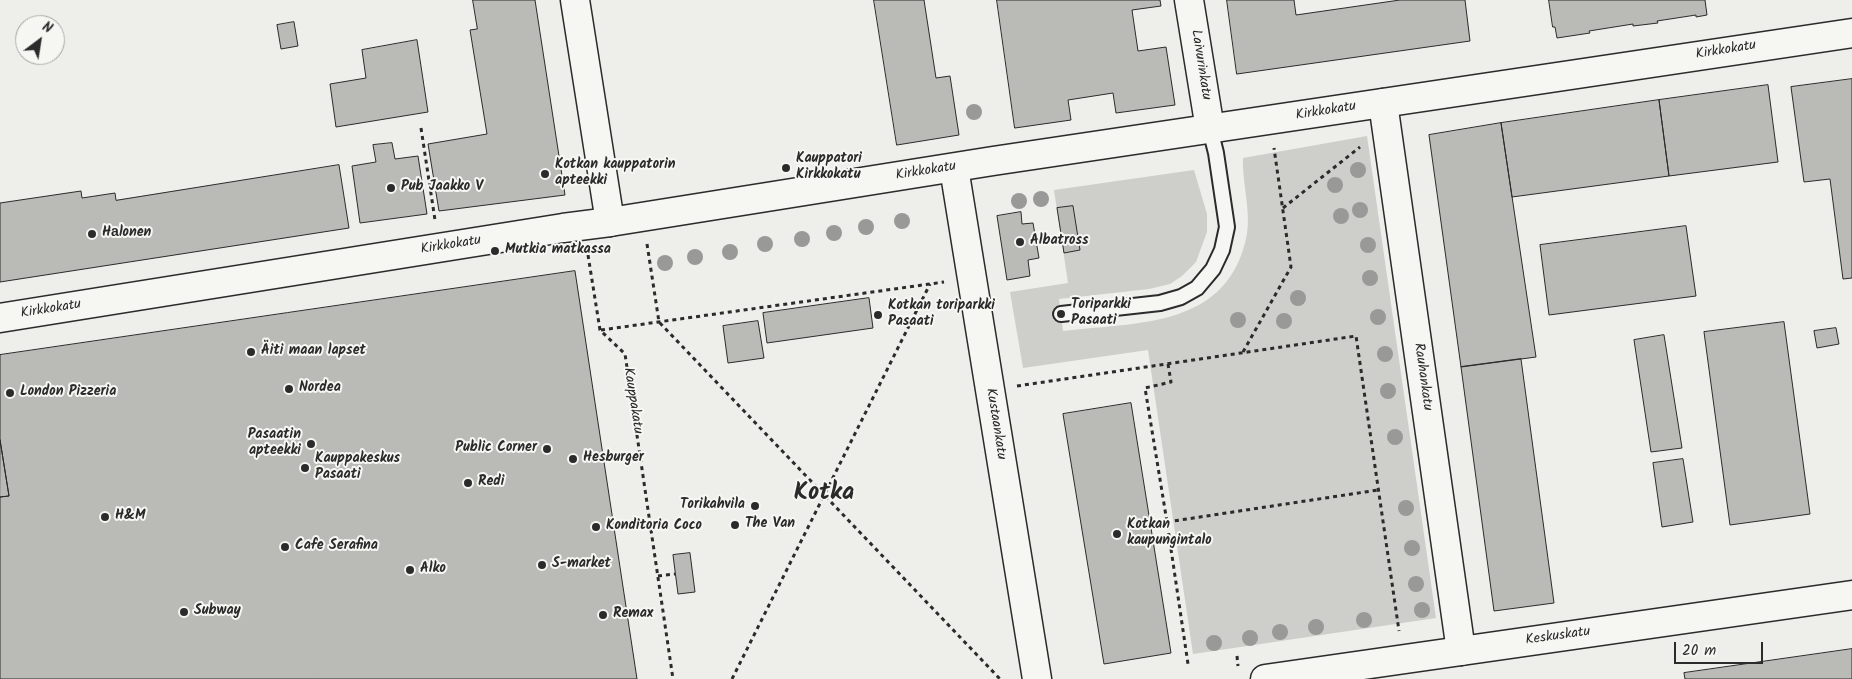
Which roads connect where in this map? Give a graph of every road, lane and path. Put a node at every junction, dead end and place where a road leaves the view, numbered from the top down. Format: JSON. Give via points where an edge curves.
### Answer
{"nodes":[{"id":1,"x":575,"y":0,"type":"edge"},
{"id":2,"x":1189,"y":0,"type":"edge"},
{"id":3,"x":1852,"y":32,"type":"edge"},
{"id":4,"x":1385,"y":114,"type":"junction"},
{"id":5,"x":421,"y":128,"type":"dead end"},
{"id":6,"x":1210,"y":129,"type":"junction"},
{"id":7,"x":1273,"y":144,"type":"dead end"},
{"id":8,"x":954,"y":168,"type":"junction"},
{"id":9,"x":1283,"y":209,"type":"junction"},
{"id":10,"x":610,"y":222,"type":"junction"},
{"id":11,"x":436,"y":223,"type":"dead end"},
{"id":12,"x":646,"y":244,"type":"dead end"},
{"id":13,"x":588,"y":252,"type":"dead end"},
{"id":14,"x":944,"y":282,"type":"dead end"},
{"id":15,"x":930,"y":284,"type":"junction"},
{"id":16,"x":1061,"y":314,"type":"dead end"},
{"id":17,"x":0,"y":318,"type":"edge"},
{"id":18,"x":659,"y":322,"type":"junction"},
{"id":19,"x":600,"y":330,"type":"junction"},
{"id":20,"x":1242,"y":352,"type":"junction"},
{"id":21,"x":1168,"y":364,"type":"junction"},
{"id":22,"x":990,"y":390,"type":"junction"},
{"id":23,"x":1378,"y":490,"type":"junction"},
{"id":24,"x":824,"y":495,"type":"junction"},
{"id":25,"x":1167,"y":522,"type":"junction"},
{"id":26,"x":675,"y":574,"type":"dead end"},
{"id":27,"x":658,"y":576,"type":"junction"},
{"id":28,"x":1852,"y":595,"type":"edge"},
{"id":29,"x":1399,"y":632,"type":"dead end"},
{"id":30,"x":1460,"y":651,"type":"junction"},
{"id":31,"x":1188,"y":664,"type":"dead end"},
{"id":32,"x":1296,"y":677,"type":"edge"},
{"id":33,"x":674,"y":679,"type":"edge"},
{"id":34,"x":732,"y":679,"type":"edge"},
{"id":35,"x":1000,"y":679,"type":"edge"},
{"id":36,"x":1037,"y":679,"type":"edge"},
{"id":37,"x":1265,"y":679,"type":"edge"}],
"edges":[{"from":1,"to":10,"type":"main road"},
{"from":2,"to":6,"type":"main road","name":"Laivurinkatu"},
{"from":3,"to":4,"type":"main road","name":"Kirkkokatu"},
{"from":4,"to":6,"type":"main road","name":"Kirkkokatu"},
{"from":4,"to":9,"type":"path"},
{"from":4,"to":30,"type":"main road","name":"Rauhankatu"},
{"from":5,"to":11,"type":"path"},
{"from":6,"to":8,"type":"main road","name":"Kirkkokatu"},
{"from":6,"to":16,"type":"lane","via":[[1227,227],[1222,250],[1213,269],[1197,288],[1181,297],[1160,303]]},
{"from":7,"to":9,"type":"path"},
{"from":8,"to":10,"type":"main road","name":"Kirkkokatu"},
{"from":8,"to":22,"type":"main road","name":"Kustaankatu"},
{"from":9,"to":20,"type":"path","via":[[1292,267]]},
{"from":10,"to":17,"type":"main road","name":"Kirkkokatu"},
{"from":12,"to":18,"type":"path"},
{"from":13,"to":19,"type":"path"},
{"from":14,"to":15,"type":"path"},
{"from":15,"to":18,"type":"path"},
{"from":15,"to":24,"type":"path"},
{"from":18,"to":19,"type":"path"},
{"from":18,"to":24,"type":"path"},
{"from":19,"to":27,"type":"path","name":"Kauppakatu","via":[[625,354]]},
{"from":20,"to":21,"type":"path"},
{"from":20,"to":23,"type":"path","via":[[1356,336]]},
{"from":21,"to":22,"type":"path"},
{"from":21,"to":25,"type":"path","via":[[1171,382],[1145,388]]},
{"from":22,"to":36,"type":"main road","name":"Kustaankatu"},
{"from":23,"to":25,"type":"path"},
{"from":23,"to":29,"type":"path"},
{"from":24,"to":34,"type":"path"},
{"from":24,"to":35,"type":"path"},
{"from":25,"to":31,"type":"path"},
{"from":26,"to":27,"type":"path"},
{"from":27,"to":33,"type":"path","name":"Kauppakatu"},
{"from":28,"to":30,"type":"main road","name":"Keskuskatu"},
{"from":30,"to":32,"type":"main road","name":"Keskuskatu"},
{"from":32,"to":37,"type":"main road","name":"Keskuskatu"}]}
